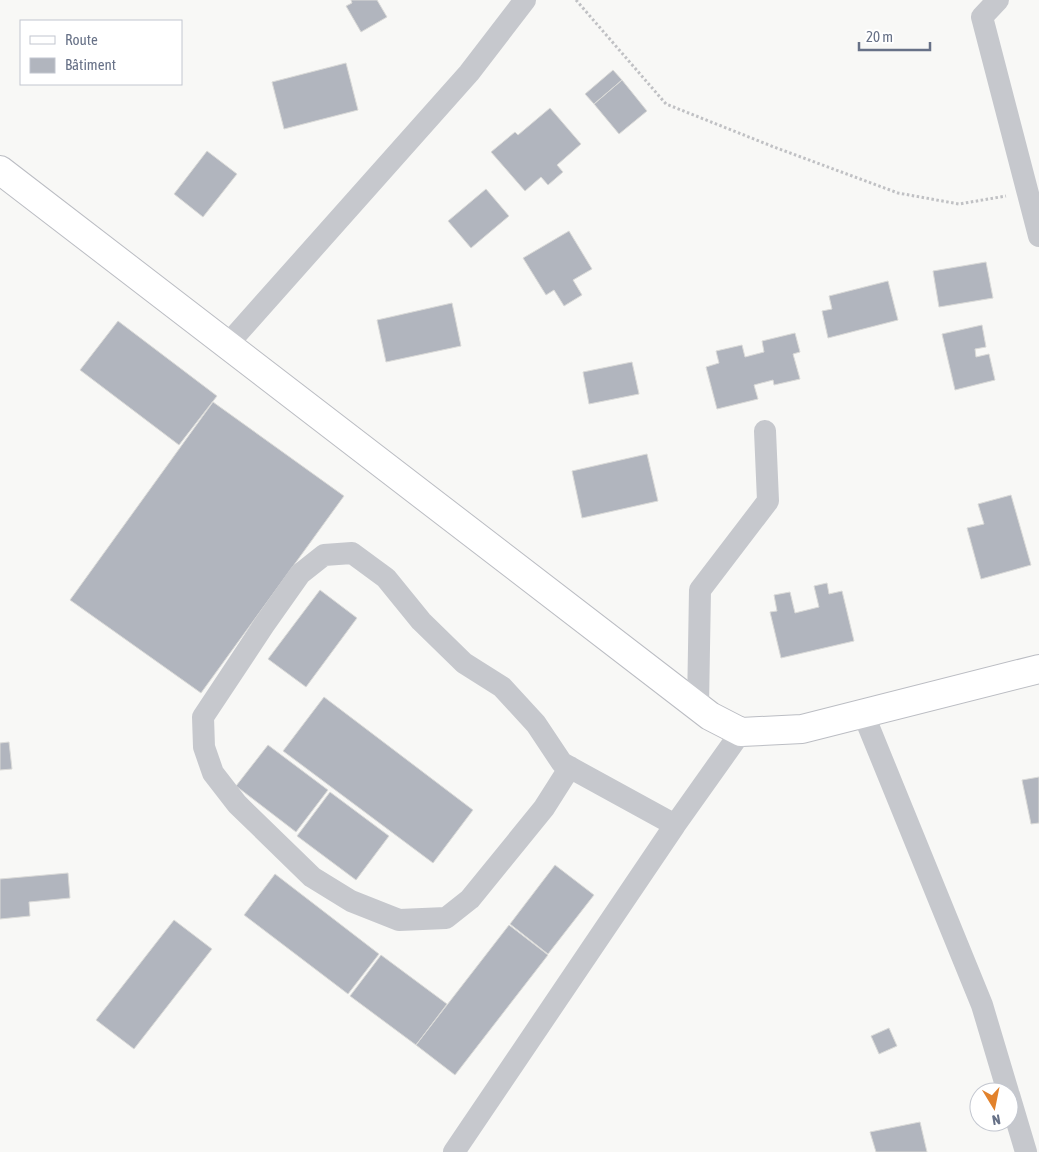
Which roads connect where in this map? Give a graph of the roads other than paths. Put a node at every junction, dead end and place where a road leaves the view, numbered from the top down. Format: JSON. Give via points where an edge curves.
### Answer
{"nodes":[{"id":1,"x":525,"y":0,"type":"edge"},
{"id":2,"x":998,"y":0,"type":"edge"},
{"id":3,"x":0,"y":170,"type":"edge"},
{"id":4,"x":1039,"y":236,"type":"edge"},
{"id":5,"x":227,"y":344,"type":"junction"},
{"id":6,"x":765,"y":431,"type":"dead end"},
{"id":7,"x":1039,"y":668,"type":"edge"},
{"id":8,"x":698,"y":706,"type":"junction"},
{"id":9,"x":863,"y":713,"type":"junction"},
{"id":10,"x":741,"y":732,"type":"junction"},
{"id":11,"x":570,"y":767,"type":"junction"},
{"id":12,"x":675,"y":825,"type":"junction"},
{"id":13,"x":1005,"y":1082,"type":"edge"},
{"id":14,"x":1019,"y":1128,"type":"edge"},
{"id":15,"x":454,"y":1152,"type":"edge"},
{"id":16,"x":1026,"y":1152,"type":"edge"}],
"edges":[{"from":1,"to":5,"type":"street","via":[[469,73]]},
{"from":2,"to":4,"type":"street","via":[[982,17]]},
{"from":3,"to":5,"type":"street"},
{"from":5,"to":8,"type":"street"},
{"from":6,"to":8,"type":"street","via":[[768,501],[700,590]]},
{"from":7,"to":9,"type":"street"},
{"from":8,"to":10,"type":"street"},
{"from":9,"to":10,"type":"street","via":[[802,729]]},
{"from":9,"to":13,"type":"street","via":[[982,1005]]},
{"from":10,"to":12,"type":"street"},
{"from":11,"to":11,"type":"street","via":[[562,763],[536,724],[502,687],[464,663],[421,620],[386,578],[352,553],[324,555],[300,574],[203,717],[204,747],[213,773],[237,804],[312,878],[351,901],[399,920],[446,918],[470,899],[544,808]]},
{"from":11,"to":12,"type":"street"},
{"from":12,"to":15,"type":"street"},
{"from":14,"to":16,"type":"street"}]}
